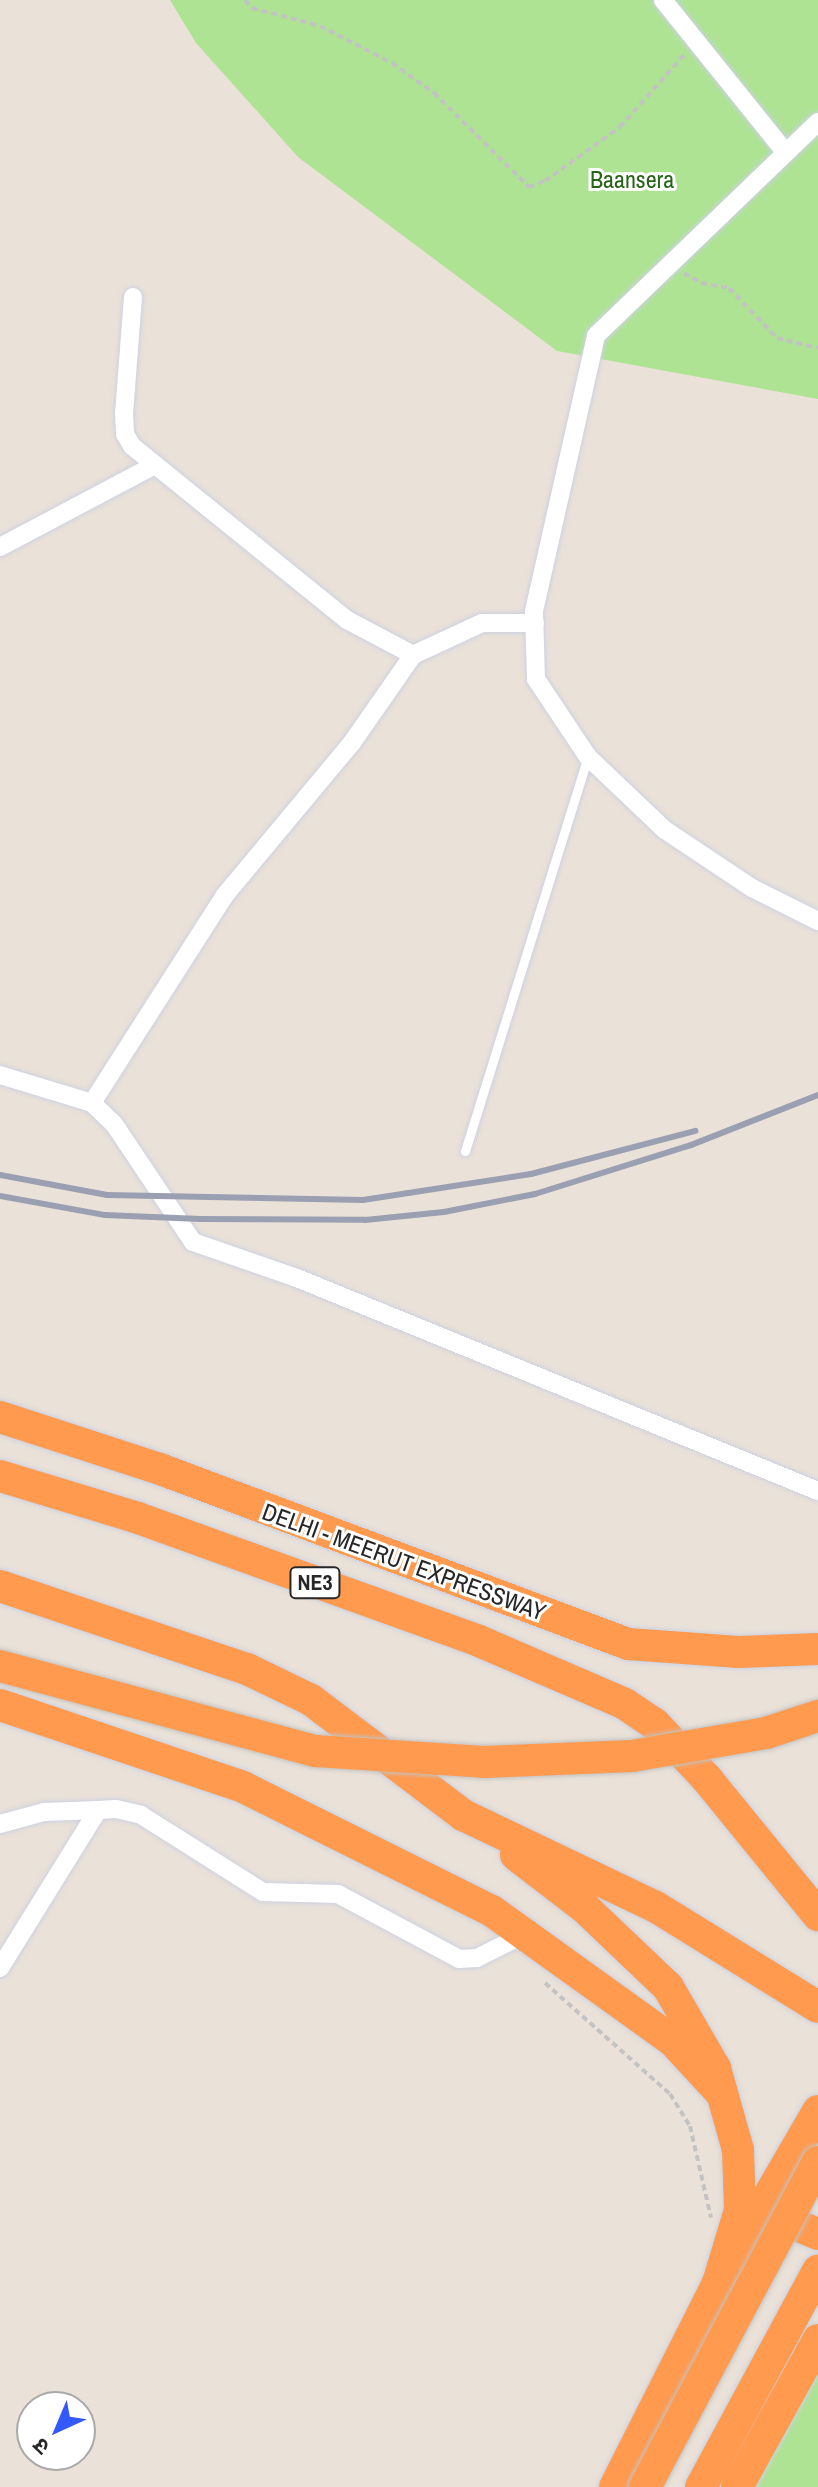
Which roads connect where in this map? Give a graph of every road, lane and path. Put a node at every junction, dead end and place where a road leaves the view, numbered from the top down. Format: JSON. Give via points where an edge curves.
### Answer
{"nodes":[{"id":1,"x":245,"y":0,"type":"edge"},
{"id":2,"x":663,"y":0,"type":"edge"},
{"id":3,"x":694,"y":45,"type":"junction"},
{"id":4,"x":818,"y":122,"type":"edge"},
{"id":5,"x":786,"y":153,"type":"junction"},
{"id":6,"x":672,"y":260,"type":"junction"},
{"id":7,"x":133,"y":297,"type":"dead end"},
{"id":8,"x":818,"y":348,"type":"edge"},
{"id":9,"x":153,"y":466,"type":"junction"},
{"id":10,"x":0,"y":547,"type":"edge"},
{"id":11,"x":535,"y":623,"type":"junction"},
{"id":12,"x":413,"y":655,"type":"junction"},
{"id":13,"x":588,"y":757,"type":"junction"},
{"id":14,"x":818,"y":921,"type":"edge"},
{"id":15,"x":0,"y":1075,"type":"edge"},
{"id":16,"x":92,"y":1103,"type":"junction"},
{"id":17,"x":465,"y":1151,"type":"dead end"},
{"id":18,"x":0,"y":1417,"type":"edge"},
{"id":19,"x":0,"y":1476,"type":"edge"},
{"id":20,"x":818,"y":1491,"type":"edge"},
{"id":21,"x":0,"y":1586,"type":"edge"},
{"id":22,"x":818,"y":1649,"type":"edge"},
{"id":23,"x":0,"y":1666,"type":"edge"},
{"id":24,"x":0,"y":1705,"type":"edge"},
{"id":25,"x":818,"y":1716,"type":"edge"},
{"id":26,"x":98,"y":1810,"type":"junction"},
{"id":27,"x":463,"y":1815,"type":"junction"},
{"id":28,"x":0,"y":1824,"type":"edge"},
{"id":29,"x":818,"y":1915,"type":"edge"},
{"id":30,"x":525,"y":1934,"type":"junction"},
{"id":31,"x":0,"y":1968,"type":"edge"},
{"id":32,"x":818,"y":2007,"type":"edge"},
{"id":33,"x":722,"y":2094,"type":"junction"},
{"id":34,"x":818,"y":2111,"type":"edge"},
{"id":35,"x":818,"y":2162,"type":"edge"},
{"id":36,"x":754,"y":2219,"type":"junction"},
{"id":37,"x":818,"y":2234,"type":"edge"},
{"id":38,"x":818,"y":2271,"type":"edge"},
{"id":39,"x":718,"y":2283,"type":"junction"},
{"id":40,"x":818,"y":2340,"type":"edge"},
{"id":41,"x":615,"y":2487,"type":"edge"},
{"id":42,"x":645,"y":2487,"type":"edge"},
{"id":43,"x":701,"y":2487,"type":"edge"},
{"id":44,"x":737,"y":2487,"type":"edge"}],
"edges":[{"from":1,"to":3,"type":"path","via":[[252,8],[320,26],[392,63],[434,93],[529,187],[620,127]]},
{"from":2,"to":3,"type":"street"},
{"from":3,"to":5,"type":"street"},
{"from":4,"to":5,"type":"street"},
{"from":5,"to":6,"type":"street"},
{"from":6,"to":8,"type":"path","via":[[691,279],[729,288],[777,338]]},
{"from":6,"to":11,"type":"street","via":[[596,336]]},
{"from":7,"to":9,"type":"street","via":[[125,434]]},
{"from":9,"to":10,"type":"street"},
{"from":9,"to":12,"type":"street","via":[[347,620]]},
{"from":11,"to":12,"type":"street","via":[[482,623]]},
{"from":11,"to":13,"type":"street","via":[[536,679]]},
{"from":12,"to":16,"type":"street","via":[[351,744],[225,895]]},
{"from":13,"to":14,"type":"street","via":[[665,830],[752,888]]},
{"from":13,"to":17,"type":"lane"},
{"from":15,"to":16,"type":"street"},
{"from":16,"to":20,"type":"street","via":[[114,1124],[193,1242],[297,1278]]},
{"from":18,"to":22,"type":"highway","name":"DELHI - MEERUT EXPRESSWAY","via":[[160,1469],[628,1644],[739,1652]]},
{"from":19,"to":29,"type":"highway","name":"DELHI - MEERUT EXPRESSWAY","number":"NE3","via":[[152,1523],[465,1636],[625,1704],[655,1724],[707,1779]]},
{"from":21,"to":27,"type":"highway","via":[[247,1669],[311,1700]]},
{"from":23,"to":25,"type":"highway","bridge":true,"via":[[315,1751],[484,1762],[632,1756],[766,1733]]},
{"from":24,"to":30,"type":"highway","via":[[243,1787],[382,1852]]},
{"from":26,"to":28,"type":"street","via":[[44,1812]]},
{"from":26,"to":30,"type":"street","via":[[141,1815],[263,1892],[338,1894],[459,1959],[477,1958]]},
{"from":26,"to":31,"type":"street"},
{"from":27,"to":32,"type":"highway","via":[[656,1907]]},
{"from":27,"to":33,"type":"highway","via":[[585,1908],[668,1987],[715,2068]]},
{"from":30,"to":33,"type":"highway","via":[[673,2041]]},
{"from":33,"to":39,"type":"highway","via":[[738,2150],[740,2210]]},
{"from":34,"to":36,"type":"highway"},
{"from":35,"to":42,"type":"highway","bridge":true},
{"from":36,"to":37,"type":"highway","via":[[779,2218]]},
{"from":36,"to":39,"type":"highway"},
{"from":38,"to":43,"type":"highway"},
{"from":39,"to":41,"type":"highway"},
{"from":40,"to":44,"type":"highway"}]}
